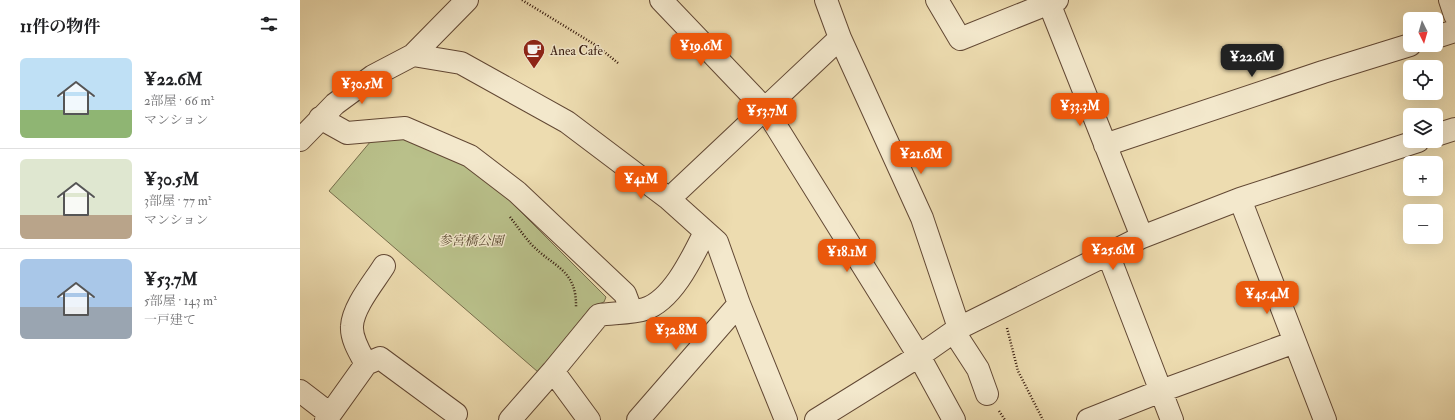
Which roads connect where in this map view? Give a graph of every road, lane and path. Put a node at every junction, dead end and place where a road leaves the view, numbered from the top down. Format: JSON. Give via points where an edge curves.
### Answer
{"nodes":[{"id":1,"x":467,"y":0,"type":"edge"},
{"id":2,"x":522,"y":0,"type":"edge"},
{"id":3,"x":662,"y":0,"type":"edge"},
{"id":4,"x":826,"y":0,"type":"edge"},
{"id":5,"x":937,"y":0,"type":"edge"},
{"id":6,"x":1450,"y":0,"type":"edge"},
{"id":7,"x":1053,"y":2,"type":"edge"},
{"id":8,"x":1455,"y":15,"type":"edge"},
{"id":9,"x":1455,"y":31,"type":"edge"},
{"id":10,"x":1443,"y":35,"type":"edge"},
{"id":11,"x":840,"y":38,"type":"junction"},
{"id":12,"x":1403,"y":47,"type":"edge"},
{"id":13,"x":413,"y":55,"type":"junction"},
{"id":14,"x":618,"y":63,"type":"dead end"},
{"id":15,"x":766,"y":110,"type":"junction"},
{"id":16,"x":320,"y":118,"type":"junction"},
{"id":17,"x":1455,"y":129,"type":"edge"},
{"id":18,"x":1443,"y":133,"type":"edge"},
{"id":19,"x":300,"y":140,"type":"edge"},
{"id":20,"x":1105,"y":145,"type":"junction"},
{"id":21,"x":1403,"y":146,"type":"edge"},
{"id":22,"x":669,"y":199,"type":"junction"},
{"id":23,"x":1240,"y":199,"type":"junction"},
{"id":24,"x":506,"y":212,"type":"dead end"},
{"id":25,"x":705,"y":232,"type":"junction"},
{"id":26,"x":1142,"y":237,"type":"junction"},
{"id":27,"x":1108,"y":254,"type":"junction"},
{"id":28,"x":384,"y":266,"type":"dead end"},
{"id":29,"x":739,"y":304,"type":"junction"},
{"id":30,"x":1001,"y":308,"type":"junction"},
{"id":31,"x":631,"y":310,"type":"junction"},
{"id":32,"x":575,"y":312,"type":"dead end"},
{"id":33,"x":956,"y":330,"type":"junction"},
{"id":34,"x":1295,"y":342,"type":"junction"},
{"id":35,"x":919,"y":356,"type":"junction"},
{"id":36,"x":366,"y":364,"type":"junction"},
{"id":37,"x":553,"y":371,"type":"junction"},
{"id":38,"x":300,"y":391,"type":"edge"},
{"id":39,"x":1160,"y":391,"type":"junction"},
{"id":40,"x":987,"y":394,"type":"dead end"},
{"id":41,"x":456,"y":414,"type":"dead end"},
{"id":42,"x":328,"y":417,"type":"edge"},
{"id":43,"x":510,"y":420,"type":"edge"},
{"id":44,"x":589,"y":420,"type":"edge"},
{"id":45,"x":638,"y":420,"type":"edge"},
{"id":46,"x":786,"y":420,"type":"edge"},
{"id":47,"x":816,"y":420,"type":"edge"},
{"id":48,"x":954,"y":420,"type":"edge"},
{"id":49,"x":1043,"y":420,"type":"edge"},
{"id":50,"x":1088,"y":420,"type":"edge"},
{"id":51,"x":1172,"y":420,"type":"edge"},
{"id":52,"x":1325,"y":420,"type":"edge"}],
"edges":[{"from":1,"to":13,"type":"street"},
{"from":2,"to":14,"type":"path","via":[[597,46]]},
{"from":3,"to":15,"type":"street"},
{"from":4,"to":11,"type":"street"},
{"from":5,"to":7,"type":"street","via":[[960,39]]},
{"from":6,"to":8,"type":"street"},
{"from":7,"to":20,"type":"street"},
{"from":9,"to":10,"type":"street"},
{"from":11,"to":15,"type":"street"},
{"from":11,"to":33,"type":"street","via":[[922,218]]},
{"from":12,"to":20,"type":"street"},
{"from":13,"to":16,"type":"street","via":[[373,76]]},
{"from":13,"to":22,"type":"street","via":[[461,63],[567,122]]},
{"from":15,"to":22,"type":"street"},
{"from":15,"to":35,"type":"street"},
{"from":16,"to":19,"type":"street"},
{"from":16,"to":31,"type":"street","via":[[347,133],[405,128],[470,156],[517,192],[625,294]]},
{"from":17,"to":18,"type":"street"},
{"from":20,"to":26,"type":"street"},
{"from":21,"to":23,"type":"street"},
{"from":22,"to":25,"type":"street"},
{"from":23,"to":26,"type":"street"},
{"from":23,"to":34,"type":"street"},
{"from":24,"to":32,"type":"path","via":[[531,244],[569,275],[576,295]]},
{"from":25,"to":29,"type":"street","via":[[717,242]]},
{"from":25,"to":31,"type":"street","via":[[683,274],[664,296],[646,309]]},
{"from":26,"to":27,"type":"street"},
{"from":27,"to":30,"type":"street"},
{"from":27,"to":39,"type":"street"},
{"from":28,"to":36,"type":"street","via":[[358,305],[352,326],[357,348]]},
{"from":29,"to":45,"type":"street"},
{"from":29,"to":46,"type":"street"},
{"from":30,"to":33,"type":"street"},
{"from":30,"to":49,"type":"path","via":[[1018,372]]},
{"from":31,"to":37,"type":"street","via":[[599,315]]},
{"from":33,"to":35,"type":"street"},
{"from":33,"to":40,"type":"street","via":[[978,369]]},
{"from":34,"to":39,"type":"street"},
{"from":34,"to":52,"type":"street"},
{"from":35,"to":47,"type":"street"},
{"from":35,"to":48,"type":"street"},
{"from":36,"to":41,"type":"street","via":[[380,358]]},
{"from":36,"to":42,"type":"street"},
{"from":37,"to":43,"type":"street"},
{"from":37,"to":44,"type":"street"},
{"from":38,"to":42,"type":"street"},
{"from":39,"to":50,"type":"street"},
{"from":39,"to":51,"type":"street"}]}
